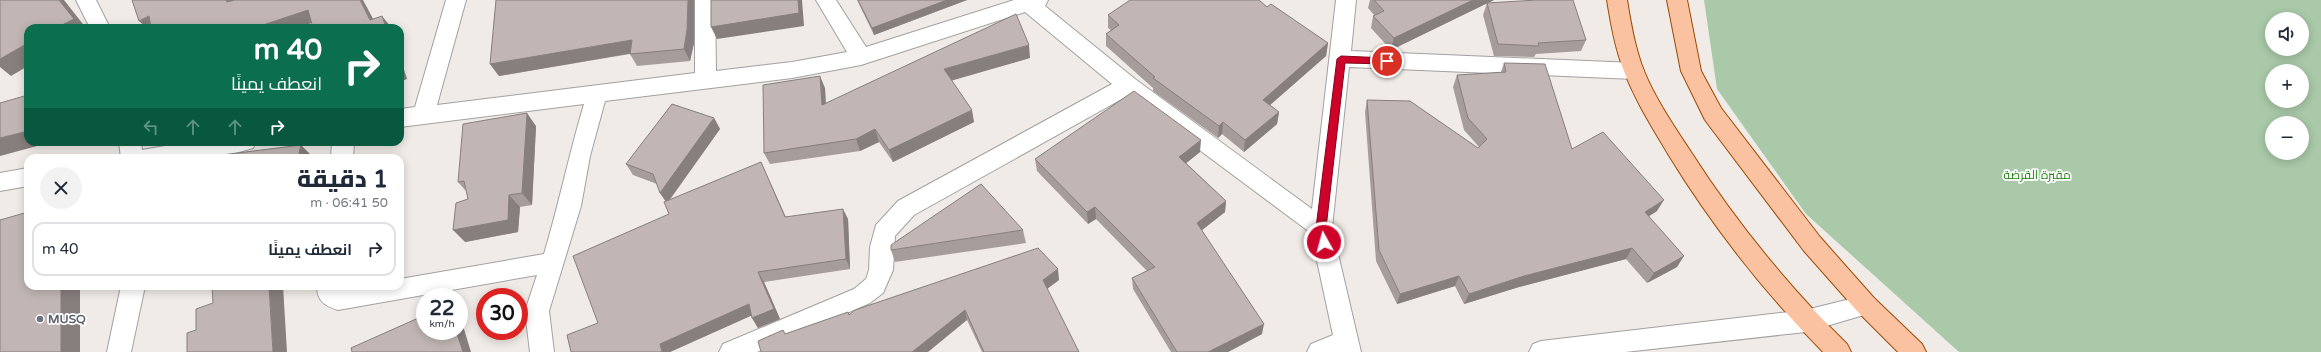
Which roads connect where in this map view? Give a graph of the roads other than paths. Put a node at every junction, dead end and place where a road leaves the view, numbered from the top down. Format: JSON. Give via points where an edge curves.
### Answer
{"nodes":[{"id":1,"x":86,"y":0,"type":"edge"},
{"id":2,"x":456,"y":0,"type":"edge"},
{"id":3,"x":705,"y":0,"type":"edge"},
{"id":4,"x":826,"y":0,"type":"edge"},
{"id":5,"x":1346,"y":0,"type":"edge"},
{"id":6,"x":1617,"y":0,"type":"edge"},
{"id":7,"x":1677,"y":0,"type":"edge"},
{"id":8,"x":1033,"y":2,"type":"edge"},
{"id":9,"x":98,"y":24,"type":"edge"},
{"id":10,"x":861,"y":57,"type":"junction"},
{"id":11,"x":1341,"y":59,"type":"junction"},
{"id":12,"x":1634,"y":71,"type":"junction"},
{"id":13,"x":706,"y":81,"type":"junction"},
{"id":14,"x":1128,"y":85,"type":"junction"},
{"id":15,"x":597,"y":94,"type":"junction"},
{"id":16,"x":424,"y":114,"type":"junction"},
{"id":17,"x":404,"y":117,"type":"edge"},
{"id":18,"x":220,"y":146,"type":"edge"},
{"id":19,"x":169,"y":154,"type":"edge"},
{"id":20,"x":24,"y":178,"type":"edge"},
{"id":21,"x":0,"y":182,"type":"edge"},
{"id":22,"x":1321,"y":228,"type":"junction"},
{"id":23,"x":553,"y":262,"type":"junction"},
{"id":24,"x":404,"y":288,"type":"edge"},
{"id":25,"x":132,"y":290,"type":"edge"},
{"id":26,"x":329,"y":290,"type":"edge"},
{"id":27,"x":395,"y":290,"type":"edge"},
{"id":28,"x":1866,"y":305,"type":"junction"},
{"id":29,"x":1806,"y":321,"type":"junction"},
{"id":30,"x":1348,"y":346,"type":"edge"},
{"id":31,"x":119,"y":352,"type":"edge"},
{"id":32,"x":542,"y":352,"type":"edge"},
{"id":33,"x":731,"y":352,"type":"edge"},
{"id":34,"x":1319,"y":352,"type":"edge"},
{"id":35,"x":1541,"y":352,"type":"edge"},
{"id":36,"x":1839,"y":352,"type":"edge"},
{"id":37,"x":1914,"y":352,"type":"edge"}],
"edges":[{"from":1,"to":9,"type":"street"},
{"from":2,"to":16,"type":"street"},
{"from":3,"to":13,"type":"street"},
{"from":4,"to":10,"type":"street"},
{"from":5,"to":11,"type":"street"},
{"from":6,"to":12,"type":"main road","via":[[1622,35]]},
{"from":7,"to":28,"type":"main road","via":[[1691,71],[1713,114],[1812,244]]},
{"from":8,"to":10,"type":"street"},
{"from":8,"to":14,"type":"street"},
{"from":10,"to":13,"type":"street","via":[[792,70]]},
{"from":11,"to":12,"type":"street"},
{"from":11,"to":22,"type":"street"},
{"from":12,"to":29,"type":"main road","via":[[1652,110],[1700,187],[1781,294]]},
{"from":13,"to":15,"type":"street"},
{"from":14,"to":22,"type":"street"},
{"from":14,"to":33,"type":"street","via":[[906,208],[884,232],[881,270],[875,286],[862,296]]},
{"from":15,"to":16,"type":"street"},
{"from":15,"to":23,"type":"street","via":[[579,156],[570,206]]},
{"from":16,"to":17,"type":"street"},
{"from":18,"to":19,"type":"street"},
{"from":20,"to":21,"type":"street"},
{"from":22,"to":30,"type":"street"},
{"from":23,"to":24,"type":"street"},
{"from":23,"to":32,"type":"street","via":[[537,311]]},
{"from":25,"to":31,"type":"street"},
{"from":26,"to":27,"type":"street","via":[[329,294],[338,300]]},
{"from":28,"to":29,"type":"street"},
{"from":28,"to":37,"type":"main road"},
{"from":29,"to":35,"type":"street","via":[[1641,338]]},
{"from":29,"to":36,"type":"main road"},
{"from":30,"to":34,"type":"street"}]}
